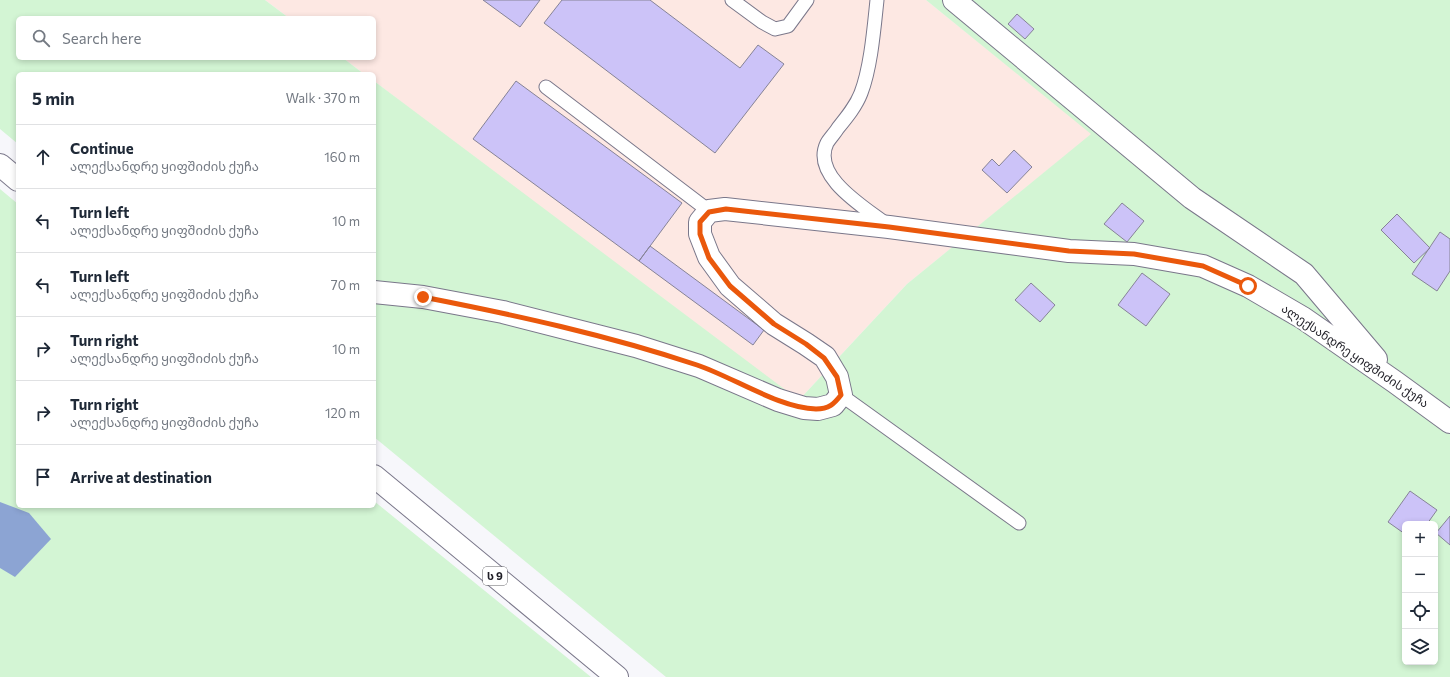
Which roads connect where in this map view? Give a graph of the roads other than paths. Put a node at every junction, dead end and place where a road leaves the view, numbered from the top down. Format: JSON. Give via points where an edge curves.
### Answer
{"nodes":[{"id":1,"x":732,"y":0,"type":"edge"},
{"id":2,"x":807,"y":0,"type":"edge"},
{"id":3,"x":877,"y":0,"type":"edge"},
{"id":4,"x":954,"y":0,"type":"edge"},
{"id":5,"x":546,"y":87,"type":"dead end"},
{"id":6,"x":0,"y":165,"type":"edge"},
{"id":7,"x":16,"y":178,"type":"edge"},
{"id":8,"x":709,"y":212,"type":"junction"},
{"id":9,"x":889,"y":227,"type":"junction"},
{"id":10,"x":376,"y":292,"type":"edge"},
{"id":11,"x":1395,"y":382,"type":"junction"},
{"id":12,"x":841,"y":395,"type":"junction"},
{"id":13,"x":1450,"y":422,"type":"edge"},
{"id":14,"x":376,"y":478,"type":"edge"},
{"id":15,"x":1019,"y":523,"type":"dead end"},
{"id":16,"x":617,"y":677,"type":"edge"}],
"edges":[{"from":1,"to":2,"type":"lane","via":[[775,29],[788,26]]},
{"from":3,"to":9,"type":"lane","via":[[861,93],[850,113],[827,142],[823,155],[828,173],[843,190]]},
{"from":4,"to":11,"type":"main road","via":[[1192,198],[1304,274]]},
{"from":5,"to":8,"type":"lane"},
{"from":6,"to":7,"type":"main road"},
{"from":8,"to":9,"type":"main road","name":"ალექსანდრე ყიფშიძის ქუჩა","via":[[726,209]]},
{"from":8,"to":12,"type":"main road","via":[[700,222],[700,234],[709,258],[730,286],[774,324],[824,358],[837,377]]},
{"from":9,"to":11,"type":"main road","name":"ალექსანდრე ყიფშიძის ქუჩა","via":[[1069,251],[1134,254],[1203,266],[1248,286],[1302,318]]},
{"from":10,"to":12,"type":"main road","via":[[423,297],[503,312],[636,346],[698,366],[778,400],[804,408],[818,409],[833,405]]},
{"from":11,"to":13,"type":"main road","name":"ალექსანდრე ყიფშიძის ქუჩა"},
{"from":12,"to":15,"type":"lane"},
{"from":14,"to":16,"type":"main road","number":"ს 9"}]}
